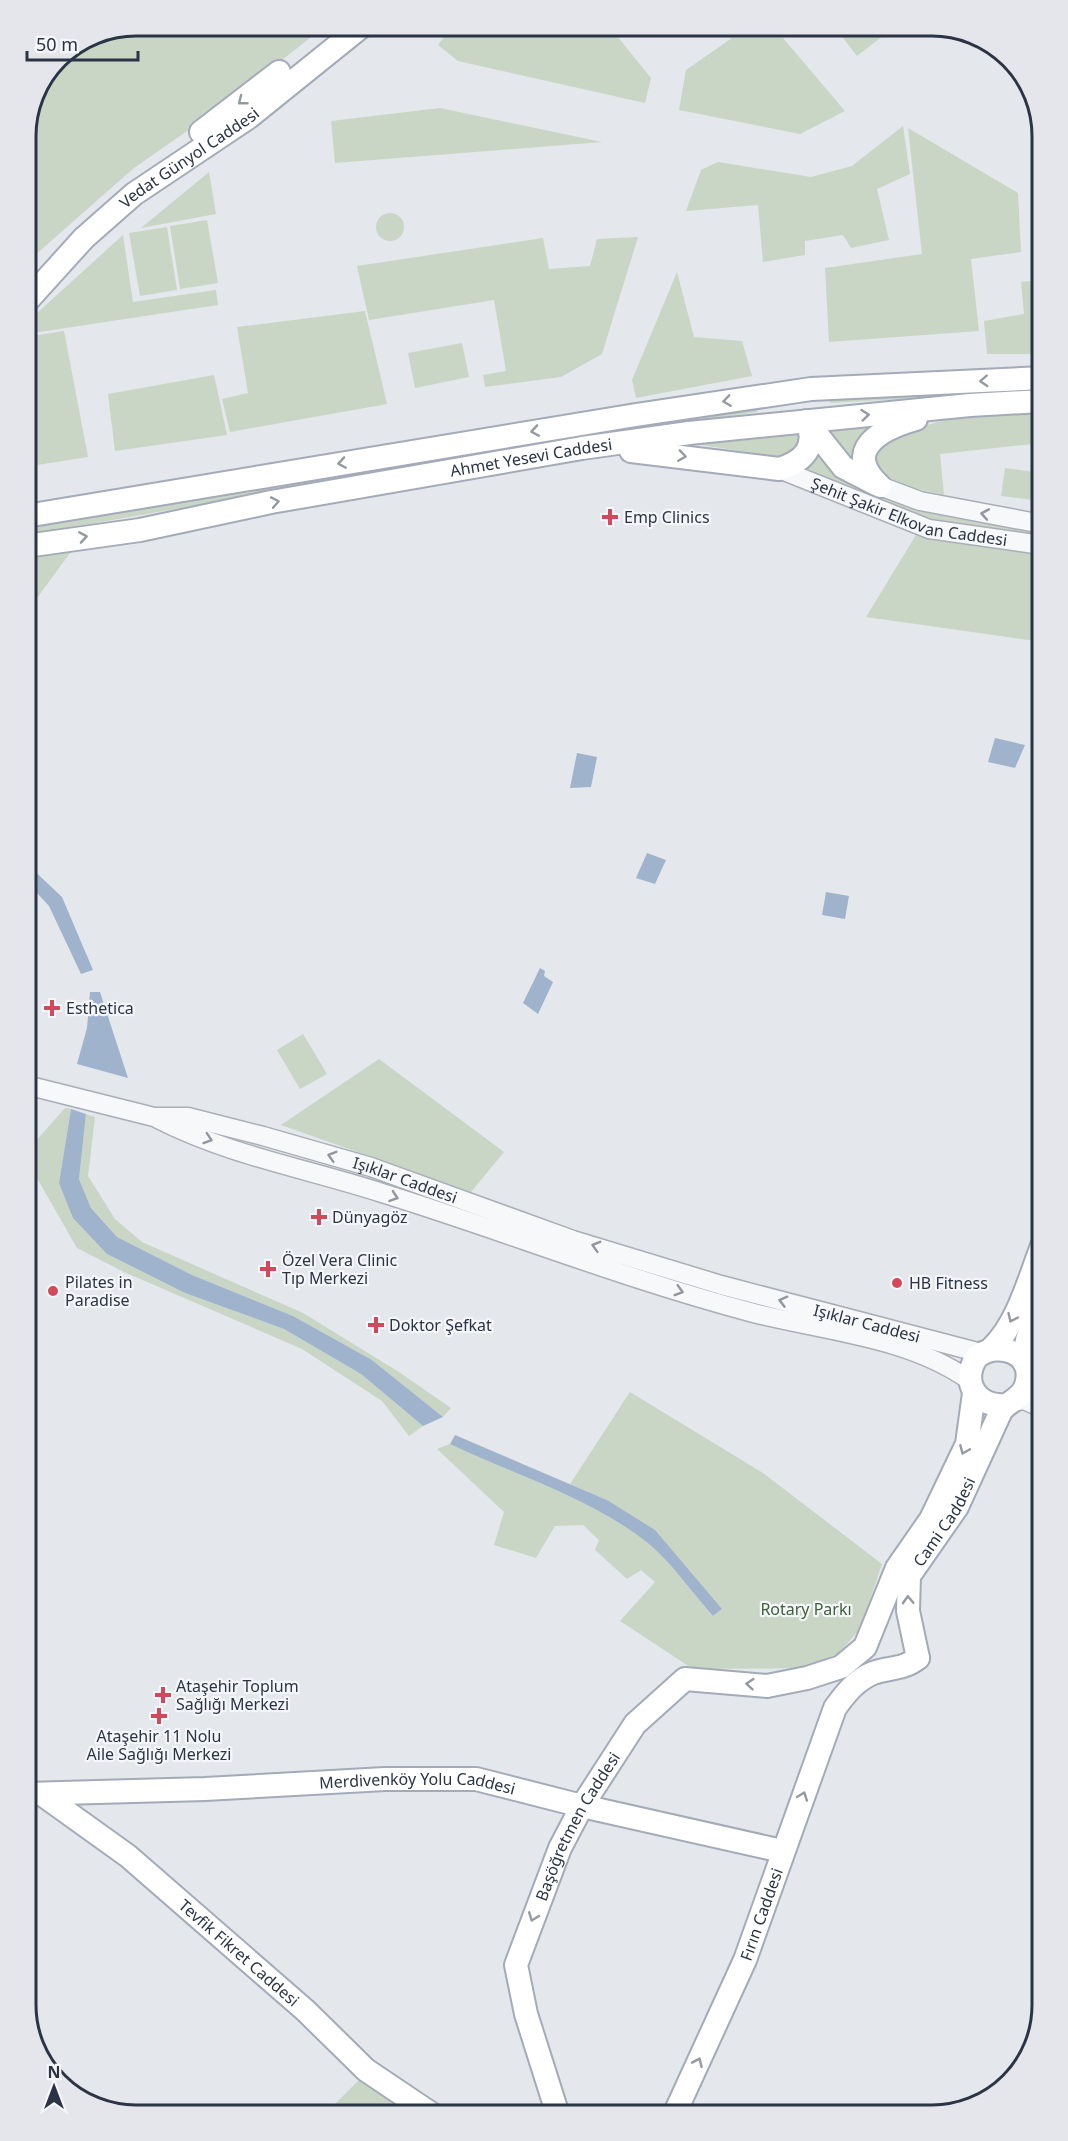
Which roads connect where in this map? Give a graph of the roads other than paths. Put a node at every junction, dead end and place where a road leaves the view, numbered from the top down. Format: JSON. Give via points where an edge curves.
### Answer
{"nodes":[{"id":1,"x":324,"y":36,"type":"edge"},
{"id":2,"x":350,"y":36,"type":"edge"},
{"id":3,"x":36,"y":270,"type":"edge"},
{"id":4,"x":36,"y":291,"type":"edge"},
{"id":5,"x":1032,"y":378,"type":"edge"},
{"id":6,"x":772,"y":395,"type":"junction"},
{"id":7,"x":1032,"y":402,"type":"edge"},
{"id":8,"x":970,"y":405,"type":"junction"},
{"id":9,"x":807,"y":421,"type":"junction"},
{"id":10,"x":582,"y":448,"type":"junction"},
{"id":11,"x":778,"y":468,"type":"junction"},
{"id":12,"x":880,"y":486,"type":"junction"},
{"id":13,"x":36,"y":514,"type":"edge"},
{"id":14,"x":1032,"y":522,"type":"edge"},
{"id":15,"x":1032,"y":544,"type":"edge"},
{"id":16,"x":36,"y":545,"type":"edge"},
{"id":17,"x":36,"y":1088,"type":"edge"},
{"id":18,"x":154,"y":1117,"type":"junction"},
{"id":19,"x":650,"y":1262,"type":"junction"},
{"id":20,"x":1032,"y":1270,"type":"edge"},
{"id":21,"x":644,"y":1281,"type":"junction"},
{"id":22,"x":1032,"y":1326,"type":"edge"},
{"id":23,"x":987,"y":1351,"type":"junction"},
{"id":24,"x":1025,"y":1365,"type":"junction"},
{"id":25,"x":1032,"y":1374,"type":"edge"},
{"id":26,"x":972,"y":1387,"type":"junction"},
{"id":27,"x":1009,"y":1404,"type":"junction"},
{"id":28,"x":1032,"y":1404,"type":"edge"},
{"id":29,"x":869,"y":1635,"type":"junction"},
{"id":30,"x":918,"y":1658,"type":"junction"},
{"id":31,"x":807,"y":1678,"type":"junction"},
{"id":32,"x":835,"y":1708,"type":"junction"},
{"id":33,"x":36,"y":1794,"type":"edge"},
{"id":34,"x":36,"y":1795,"type":"edge"},
{"id":35,"x":582,"y":1806,"type":"junction"},
{"id":36,"x":782,"y":1851,"type":"junction"},
{"id":37,"x":418,"y":2105,"type":"edge"},
{"id":38,"x":555,"y":2105,"type":"edge"},
{"id":39,"x":679,"y":2105,"type":"edge"}],
"edges":[{"from":1,"to":3,"type":"main road","name":"Vedat Günyol Caddesi","one_way":true,"via":[[139,176],[78,227]]},
{"from":2,"to":4,"type":"main road","name":"Vedat Günyol Caddesi","via":[[249,117],[134,194],[84,238]]},
{"from":5,"to":6,"type":"main road","name":"Ahmet Yesevi Caddesi","one_way":true,"via":[[810,389]]},
{"from":6,"to":9,"type":"main road","via":[[791,402]]},
{"from":6,"to":13,"type":"main road","name":"Ahmet Yesevi Caddesi","one_way":true},
{"from":7,"to":8,"type":"main road","name":"Ahmet Yesevi Caddesi"},
{"from":9,"to":8,"type":"main road","name":"Ahmet Yesevi Caddesi","one_way":true},
{"from":8,"to":12,"type":"main road","via":[[888,428],[874,438],[863,456],[868,475]]},
{"from":9,"to":10,"type":"main road","name":"Ahmet Yesevi Caddesi"},
{"from":9,"to":11,"type":"main road","via":[[812,432],[806,455],[793,465]]},
{"from":9,"to":12,"type":"main road","via":[[843,466]]},
{"from":10,"to":11,"type":"main road","one_way":true,"via":[[657,452]]},
{"from":16,"to":10,"type":"main road","name":"Ahmet Yesevi Caddesi","one_way":true,"via":[[140,530],[272,502]]},
{"from":11,"to":15,"type":"street","name":"Şehit Şakir Elkovan Caddesi","via":[[928,529]]},
{"from":14,"to":12,"type":"street","name":"Şehit Şakir Elkovan Caddesi","one_way":true,"via":[[920,501]]},
{"from":17,"to":18,"type":"street","name":"Işıklar Caddesi"},
{"from":19,"to":18,"type":"street","name":"Işıklar Caddesi","one_way":true,"via":[[573,1240],[370,1167],[188,1117]]},
{"from":18,"to":21,"type":"street","name":"Işıklar Caddesi","one_way":true,"via":[[179,1130]]},
{"from":19,"to":21,"type":"street"},
{"from":23,"to":19,"type":"street","name":"Işıklar Caddesi","one_way":true,"via":[[721,1286]]},
{"from":20,"to":23,"type":"main road","one_way":true,"via":[[1001,1340]]},
{"from":21,"to":26,"type":"street","name":"Işıklar Caddesi","one_way":true,"via":[[750,1312],[922,1354]]},
{"from":22,"to":24,"type":"main road"},
{"from":23,"to":24,"type":"main road","name":"Işıklar Caddesi","via":[[1010,1350]]},
{"from":23,"to":26,"type":"main road","via":[[972,1365]]},
{"from":24,"to":25,"type":"street"},
{"from":24,"to":27,"type":"main road","via":[[1026,1388]]},
{"from":26,"to":27,"type":"main road","name":"Işıklar Caddesi","via":[[988,1404]]},
{"from":26,"to":29,"type":"main road","name":"Cami Caddesi","one_way":true,"via":[[967,1444],[931,1519],[897,1568]]},
{"from":27,"to":28,"type":"street","via":[[1024,1400]]},
{"from":30,"to":27,"type":"main road","name":"Cami Caddesi","one_way":true,"via":[[908,1611],[909,1576],[957,1507],[996,1420]]},
{"from":29,"to":30,"type":"main road","via":[[872,1648],[882,1656]]},
{"from":29,"to":31,"type":"main road","name":"Cami Caddesi","via":[[865,1647],[841,1667]]},
{"from":30,"to":32,"type":"main road","name":"Fırın Caddesi","via":[[908,1666],[874,1673],[848,1689]]},
{"from":31,"to":32,"type":"main road","via":[[819,1686]]},
{"from":31,"to":35,"type":"main road","name":"Başöğretmen Caddesi","one_way":true,"via":[[767,1686],[685,1679],[635,1724]]},
{"from":36,"to":32,"type":"main road","name":"Fırın Caddesi","one_way":true},
{"from":33,"to":35,"type":"main road","name":"Merdivenköy Yolu Caddesi","via":[[442,1777],[476,1779]]},
{"from":34,"to":37,"type":"main road","name":"Tevfik Fikret Caddesi","via":[[129,1856],[306,2011],[366,2070]]},
{"from":35,"to":36,"type":"main road","name":"Merdivenköy Yolu Caddesi"},
{"from":35,"to":38,"type":"main road","name":"Başöğretmen Caddesi","one_way":true,"via":[[560,1848],[516,1965],[526,2014]]},
{"from":39,"to":36,"type":"main road","name":"Fırın Caddesi","one_way":true,"via":[[745,1960]]}]}
